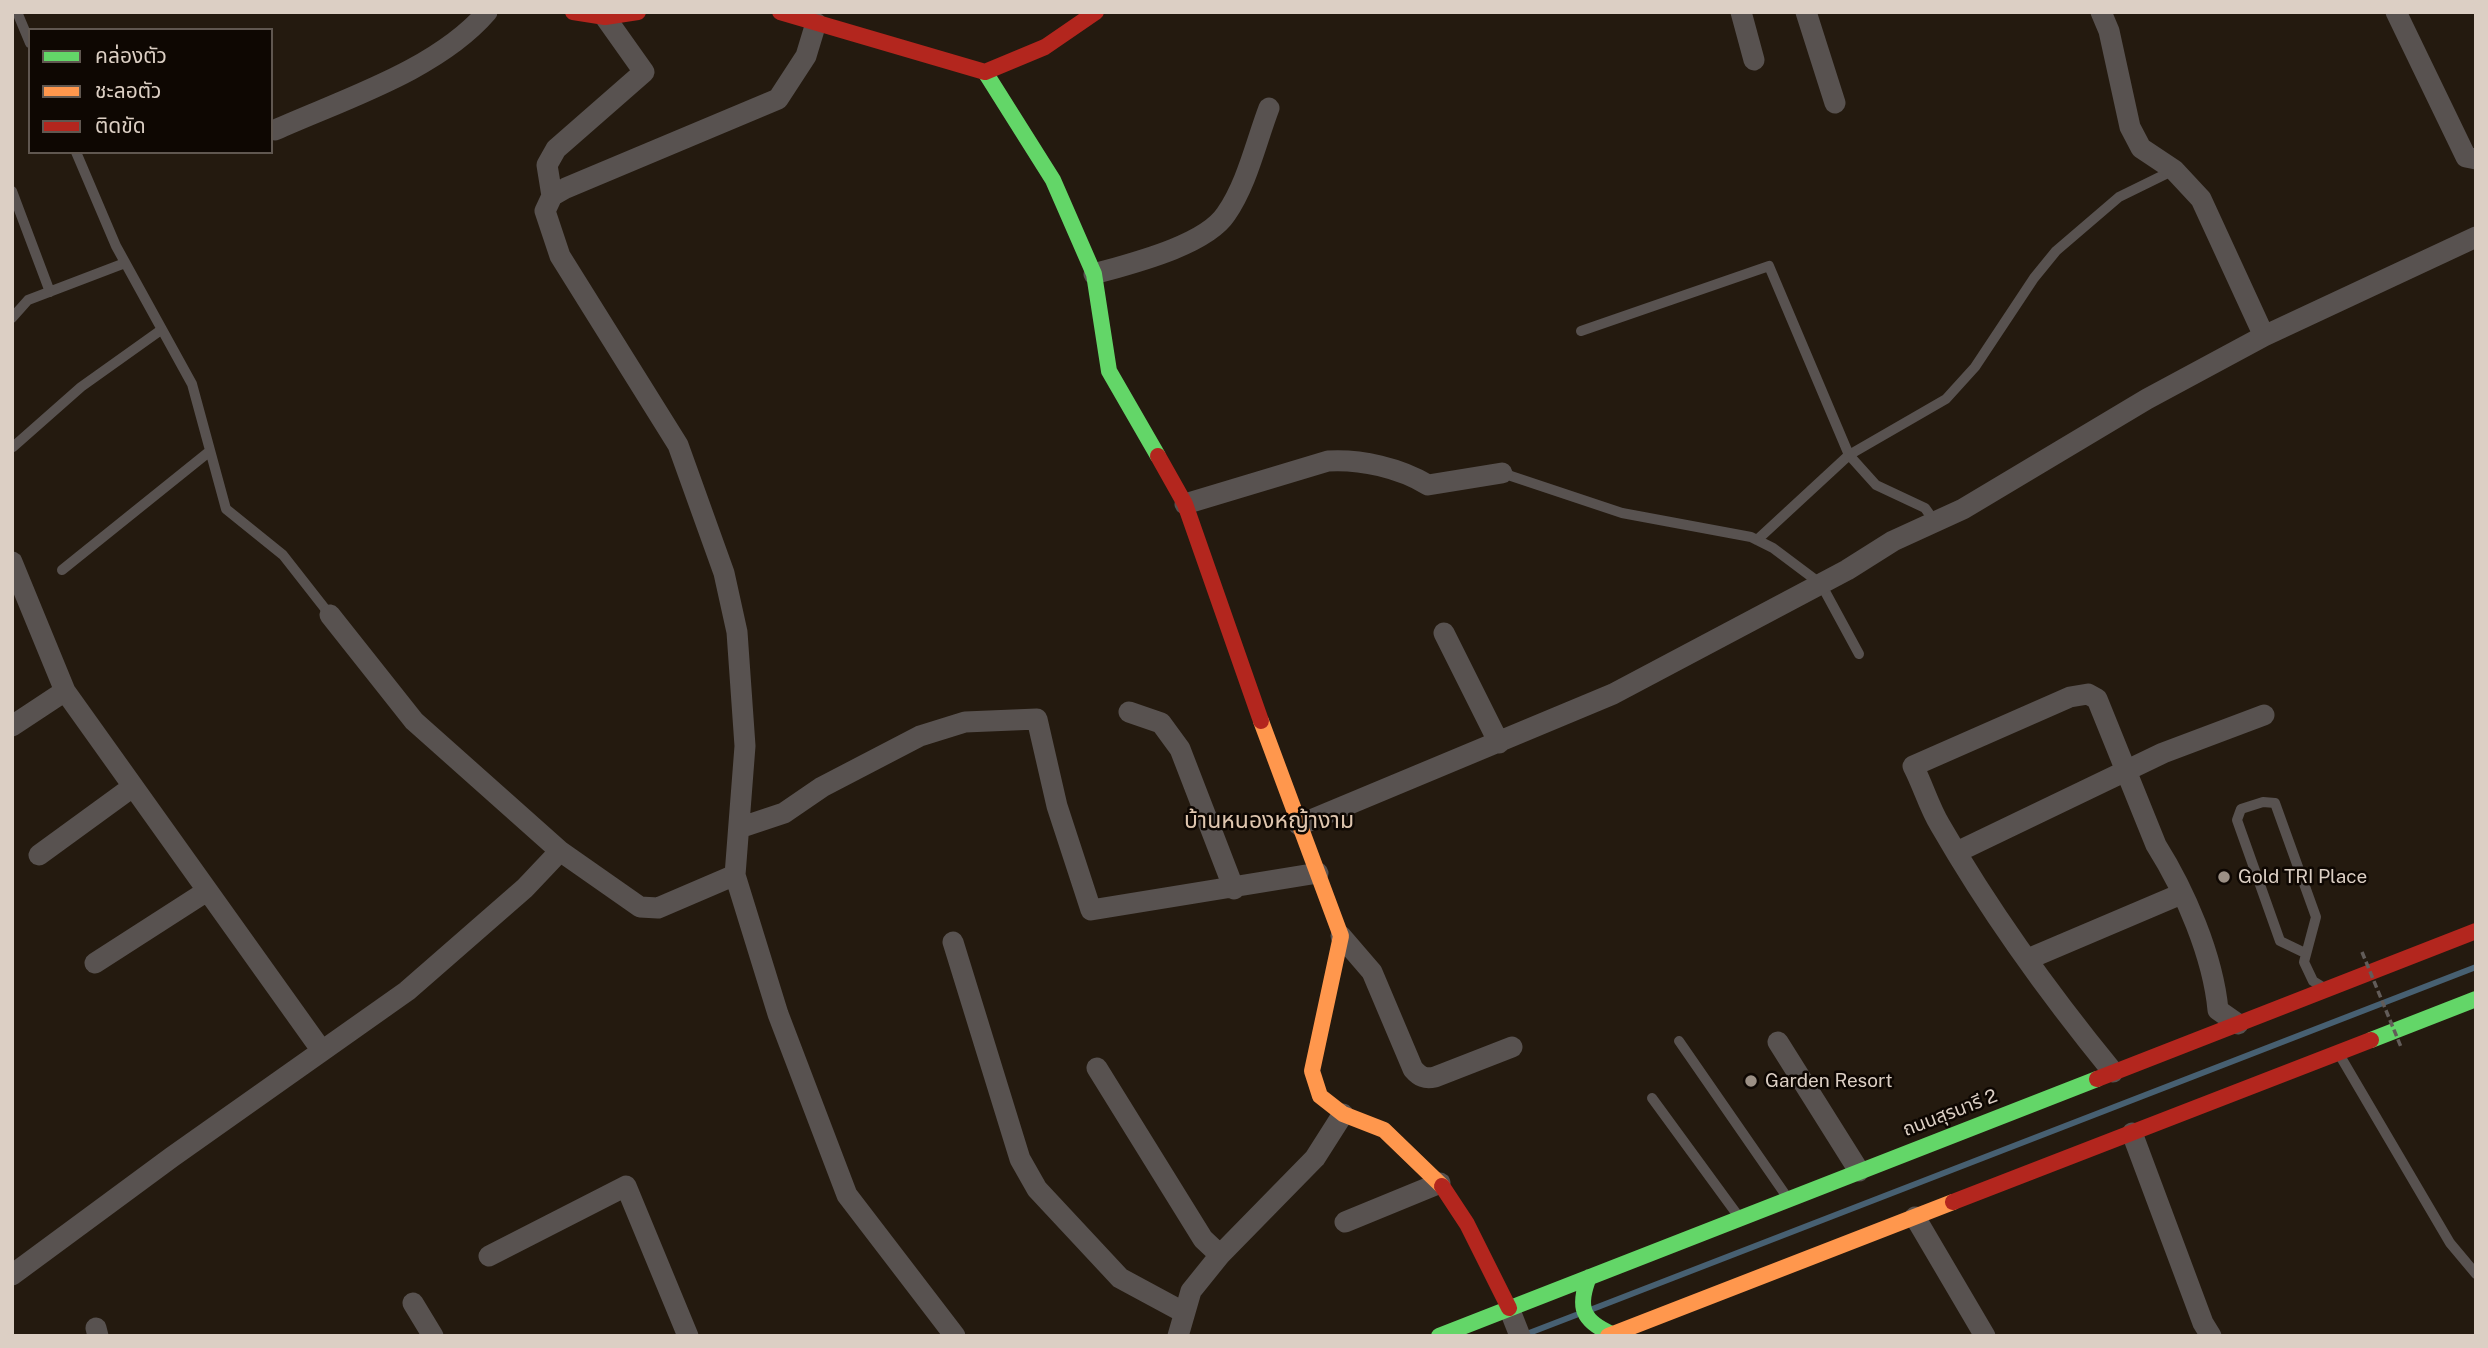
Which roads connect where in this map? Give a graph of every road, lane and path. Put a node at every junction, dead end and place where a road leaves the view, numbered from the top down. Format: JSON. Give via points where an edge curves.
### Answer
{"nodes":[{"id":1,"x":17,"y":12,"type":"edge"},
{"id":2,"x":487,"y":12,"type":"edge"},
{"id":3,"x":573,"y":12,"type":"edge"},
{"id":4,"x":638,"y":12,"type":"edge"},
{"id":5,"x":780,"y":12,"type":"edge"},
{"id":6,"x":1096,"y":12,"type":"edge"},
{"id":7,"x":1741,"y":12,"type":"edge"},
{"id":8,"x":1806,"y":12,"type":"edge"},
{"id":9,"x":2101,"y":12,"type":"edge"},
{"id":10,"x":2396,"y":12,"type":"edge"},
{"id":11,"x":605,"y":17,"type":"junction"},
{"id":12,"x":816,"y":23,"type":"junction"},
{"id":13,"x":28,"y":38,"type":"edge"},
{"id":14,"x":1754,"y":60,"type":"dead end"},
{"id":15,"x":985,"y":72,"type":"junction"},
{"id":16,"x":1835,"y":103,"type":"dead end"},
{"id":17,"x":1269,"y":108,"type":"dead end"},
{"id":18,"x":275,"y":130,"type":"dead end"},
{"id":19,"x":77,"y":154,"type":"edge"},
{"id":20,"x":2476,"y":159,"type":"edge"},
{"id":21,"x":2174,"y":170,"type":"junction"},
{"id":22,"x":12,"y":191,"type":"edge"},
{"id":23,"x":552,"y":196,"type":"junction"},
{"id":24,"x":2476,"y":237,"type":"edge"},
{"id":25,"x":125,"y":263,"type":"junction"},
{"id":26,"x":1094,"y":274,"type":"junction"},
{"id":27,"x":50,"y":292,"type":"junction"},
{"id":28,"x":12,"y":318,"type":"edge"},
{"id":29,"x":162,"y":330,"type":"junction"},
{"id":30,"x":1581,"y":331,"type":"dead end"},
{"id":31,"x":2264,"y":337,"type":"junction"},
{"id":32,"x":13,"y":447,"type":"edge"},
{"id":33,"x":210,"y":451,"type":"junction"},
{"id":34,"x":1849,"y":455,"type":"junction"},
{"id":35,"x":1502,"y":473,"type":"joint"},
{"id":36,"x":1185,"y":504,"type":"junction"},
{"id":37,"x":1935,"y":522,"type":"junction"},
{"id":38,"x":1758,"y":540,"type":"junction"},
{"id":39,"x":14,"y":570,"type":"edge"},
{"id":40,"x":62,"y":570,"type":"dead end"},
{"id":41,"x":1821,"y":584,"type":"junction"},
{"id":42,"x":330,"y":615,"type":"joint"},
{"id":43,"x":1444,"y":633,"type":"dead end"},
{"id":44,"x":1858,"y":654,"type":"dead end"},
{"id":45,"x":65,"y":691,"type":"junction"},
{"id":46,"x":1129,"y":712,"type":"dead end"},
{"id":47,"x":2264,"y":715,"type":"dead end"},
{"id":48,"x":12,"y":726,"type":"edge"},
{"id":49,"x":1499,"y":743,"type":"junction"},
{"id":50,"x":2128,"y":773,"type":"junction"},
{"id":51,"x":131,"y":788,"type":"junction"},
{"id":52,"x":1299,"y":825,"type":"junction"},
{"id":53,"x":739,"y":828,"type":"junction"},
{"id":54,"x":560,"y":851,"type":"junction"},
{"id":55,"x":1957,"y":852,"type":"junction"},
{"id":56,"x":39,"y":855,"type":"dead end"},
{"id":57,"x":1318,"y":873,"type":"junction"},
{"id":58,"x":735,"y":875,"type":"junction"},
{"id":59,"x":1234,"y":888,"type":"junction"},
{"id":60,"x":206,"y":891,"type":"junction"},
{"id":61,"x":2181,"y":894,"type":"junction"},
{"id":62,"x":2476,"y":931,"type":"edge"},
{"id":63,"x":1341,"y":936,"type":"junction"},
{"id":64,"x":953,"y":942,"type":"dead end"},
{"id":65,"x":2362,"y":952,"type":"dead end"},
{"id":66,"x":2305,"y":953,"type":"junction"},
{"id":67,"x":2028,"y":959,"type":"junction"},
{"id":68,"x":95,"y":962,"type":"dead end"},
{"id":69,"x":2326,"y":989,"type":"junction"},
{"id":70,"x":2476,"y":999,"type":"edge"},
{"id":71,"x":2238,"y":1024,"type":"junction"},
{"id":72,"x":1679,"y":1041,"type":"dead end"},
{"id":73,"x":1778,"y":1042,"type":"dead end"},
{"id":74,"x":1513,"y":1047,"type":"dead end"},
{"id":75,"x":2401,"y":1047,"type":"dead end"},
{"id":76,"x":322,"y":1051,"type":"junction"},
{"id":77,"x":2338,"y":1052,"type":"junction"},
{"id":78,"x":1097,"y":1068,"type":"dead end"},
{"id":79,"x":2113,"y":1072,"type":"junction"},
{"id":80,"x":1652,"y":1098,"type":"dead end"},
{"id":81,"x":1343,"y":1114,"type":"junction"},
{"id":82,"x":2132,"y":1133,"type":"junction"},
{"id":83,"x":1859,"y":1171,"type":"junction"},
{"id":84,"x":1440,"y":1183,"type":"junction"},
{"id":85,"x":1789,"y":1199,"type":"junction"},
{"id":86,"x":1915,"y":1217,"type":"junction"},
{"id":87,"x":1741,"y":1219,"type":"junction"},
{"id":88,"x":1345,"y":1222,"type":"dead end"},
{"id":89,"x":1220,"y":1255,"type":"junction"},
{"id":90,"x":489,"y":1256,"type":"dead end"},
{"id":91,"x":2476,"y":1274,"type":"edge"},
{"id":92,"x":12,"y":1275,"type":"edge"},
{"id":93,"x":1589,"y":1277,"type":"junction"},
{"id":94,"x":413,"y":1303,"type":"dead end"},
{"id":95,"x":1183,"y":1312,"type":"junction"},
{"id":96,"x":1515,"y":1322,"type":"edge"},
{"id":97,"x":1605,"y":1332,"type":"edge"},
{"id":98,"x":433,"y":1336,"type":"edge"},
{"id":99,"x":688,"y":1336,"type":"edge"},
{"id":100,"x":955,"y":1336,"type":"edge"},
{"id":101,"x":1178,"y":1336,"type":"edge"},
{"id":102,"x":1439,"y":1336,"type":"edge"},
{"id":103,"x":1985,"y":1336,"type":"edge"},
{"id":104,"x":2211,"y":1336,"type":"edge"}],
"edges":[{"from":1,"to":13,"type":"lane"},
{"from":2,"to":18,"type":"street","via":[[470,32],[423,63]]},
{"from":3,"to":11,"type":"main road"},
{"from":4,"to":11,"type":"main road"},
{"from":5,"to":12,"type":"main road"},
{"from":6,"to":15,"type":"main road","via":[[1045,47]]},
{"from":7,"to":14,"type":"street"},
{"from":8,"to":16,"type":"street"},
{"from":9,"to":21,"type":"street","via":[[2130,127],[2141,148]]},
{"from":10,"to":20,"type":"street","via":[[2466,157]]},
{"from":11,"to":23,"type":"street","via":[[644,72],[556,149],[547,165]]},
{"from":12,"to":15,"type":"main road"},
{"from":12,"to":23,"type":"street","via":[[806,56],[778,99]]},
{"from":15,"to":26,"type":"main road","via":[[1053,180]]},
{"from":17,"to":26,"type":"street","via":[[1234,197],[1217,224],[1152,256]]},
{"from":19,"to":25,"type":"lane"},
{"from":21,"to":31,"type":"street","via":[[2201,199]]},
{"from":21,"to":34,"type":"lane","via":[[2119,197],[2056,251],[1975,367],[1946,399]]},
{"from":22,"to":27,"type":"lane"},
{"from":23,"to":53,"type":"street","via":[[545,211],[560,256],[678,445],[724,573],[737,632],[745,746]]},
{"from":24,"to":31,"type":"street"},
{"from":25,"to":27,"type":"lane"},
{"from":25,"to":29,"type":"lane"},
{"from":26,"to":36,"type":"main road","via":[[1109,371]]},
{"from":27,"to":28,"type":"lane","via":[[29,300]]},
{"from":29,"to":32,"type":"lane","via":[[81,387]]},
{"from":29,"to":33,"type":"lane","via":[[192,384]]},
{"from":30,"to":34,"type":"lane","via":[[1769,266]]},
{"from":31,"to":37,"type":"street"},
{"from":33,"to":40,"type":"lane"},
{"from":33,"to":42,"type":"lane","via":[[226,509],[283,555]]},
{"from":34,"to":37,"type":"lane","via":[[1876,485],[1925,508]]},
{"from":34,"to":38,"type":"lane"},
{"from":35,"to":36,"type":"street","via":[[1428,485],[1410,474],[1328,461]]},
{"from":35,"to":38,"type":"lane","via":[[1622,513]]},
{"from":36,"to":52,"type":"main road"},
{"from":37,"to":41,"type":"street"},
{"from":38,"to":41,"type":"lane"},
{"from":39,"to":45,"type":"street"},
{"from":41,"to":44,"type":"lane"},
{"from":41,"to":49,"type":"street","via":[[1613,694]]},
{"from":42,"to":54,"type":"street","via":[[414,721]]},
{"from":43,"to":49,"type":"street"},
{"from":45,"to":48,"type":"street"},
{"from":45,"to":51,"type":"street"},
{"from":46,"to":59,"type":"street","via":[[1161,723],[1180,749]]},
{"from":47,"to":50,"type":"street","via":[[2163,754]]},
{"from":49,"to":52,"type":"street"},
{"from":50,"to":55,"type":"street"},
{"from":50,"to":55,"type":"street","via":[[2097,699],[2088,694],[2070,696],[1913,766],[1938,823]]},
{"from":50,"to":61,"type":"street"},
{"from":51,"to":56,"type":"street"},
{"from":51,"to":60,"type":"street"},
{"from":52,"to":57,"type":"main road"},
{"from":53,"to":58,"type":"street"},
{"from":53,"to":59,"type":"street","via":[[784,813],[822,787],[919,736],[965,722],[1037,719],[1057,806],[1091,910]]},
{"from":54,"to":58,"type":"street","via":[[640,907],[659,908]]},
{"from":54,"to":76,"type":"street","via":[[525,888],[407,991]]},
{"from":55,"to":67,"type":"street"},
{"from":57,"to":59,"type":"street"},
{"from":57,"to":63,"type":"main road"},
{"from":58,"to":100,"type":"street","via":[[778,1014],[847,1195]]},
{"from":60,"to":68,"type":"street"},
{"from":60,"to":76,"type":"street"},
{"from":61,"to":67,"type":"street"},
{"from":61,"to":71,"type":"street","via":[[2215,974],[2218,1010]]},
{"from":62,"to":69,"type":"main road","name":"ถนนสุรนารี 2"},
{"from":63,"to":74,"type":"street","via":[[1372,972],[1419,1075],[1436,1077]]},
{"from":63,"to":81,"type":"main road","via":[[1312,1072],[1320,1096]]},
{"from":64,"to":95,"type":"street","via":[[1020,1159],[1037,1189],[1120,1278]]},
{"from":65,"to":75,"type":"path","bridge":true},
{"from":66,"to":66,"type":"lane","via":[[2316,917],[2275,803],[2250,805],[2241,809],[2237,820],[2280,941]]},
{"from":66,"to":69,"type":"lane","via":[[2313,981]]},
{"from":67,"to":79,"type":"street"},
{"from":69,"to":71,"type":"main road","name":"ถนนสุรนารี 2"},
{"from":70,"to":77,"type":"main road"},
{"from":71,"to":79,"type":"main road","name":"ถนนสุรนารี 2"},
{"from":72,"to":85,"type":"lane"},
{"from":73,"to":83,"type":"street"},
{"from":76,"to":92,"type":"street"},
{"from":77,"to":82,"type":"main road"},
{"from":77,"to":91,"type":"lane","via":[[2450,1244]]},
{"from":78,"to":89,"type":"street","via":[[1203,1239]]},
{"from":79,"to":83,"type":"main road","name":"ถนนสุรนารี 2"},
{"from":80,"to":87,"type":"lane"},
{"from":81,"to":84,"type":"main road","via":[[1384,1130]]},
{"from":81,"to":89,"type":"street","via":[[1315,1157]]},
{"from":82,"to":86,"type":"main road"},
{"from":82,"to":104,"type":"street"},
{"from":83,"to":85,"type":"main road","name":"ถนนสุรนารี 2"},
{"from":84,"to":88,"type":"street"},
{"from":84,"to":96,"type":"main road","via":[[1467,1224]]},
{"from":85,"to":87,"type":"main road","name":"ถนนสุรนารี 2"},
{"from":86,"to":97,"type":"main road"},
{"from":86,"to":103,"type":"street"},
{"from":87,"to":93,"type":"main road","name":"ถนนสุรนารี 2"},
{"from":89,"to":95,"type":"street","via":[[1191,1291]]},
{"from":90,"to":99,"type":"street","via":[[626,1186]]},
{"from":93,"to":96,"type":"main road","name":"ถนนสุรนารี 2"},
{"from":93,"to":97,"type":"main road","via":[[1581,1297],[1583,1317]]},
{"from":94,"to":98,"type":"street"},
{"from":95,"to":101,"type":"street"},
{"from":96,"to":102,"type":"main road","name":"ถนนสุรนารี 2"}]}
